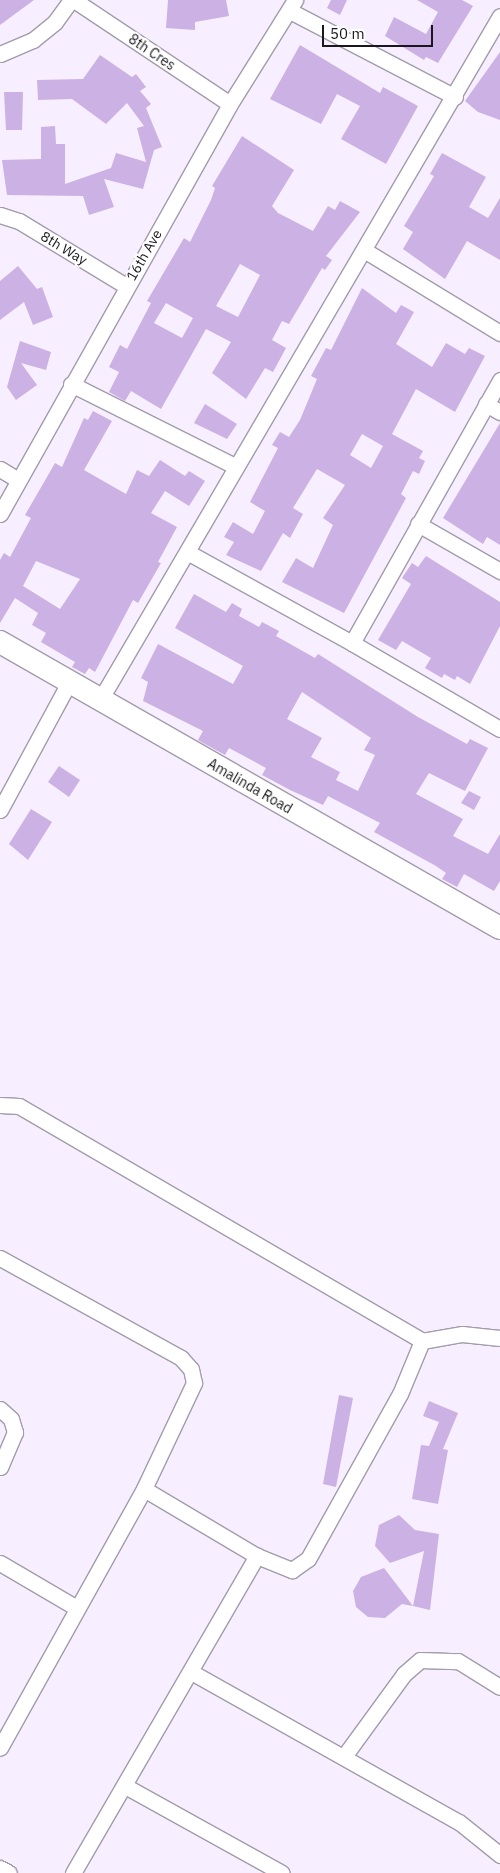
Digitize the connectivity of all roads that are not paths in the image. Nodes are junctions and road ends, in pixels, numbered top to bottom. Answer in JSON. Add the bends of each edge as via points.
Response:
{"nodes":[{"id":1,"x":73,"y":0,"type":"edge"},
{"id":2,"x":292,"y":5,"type":"edge"},
{"id":3,"x":500,"y":16,"type":"edge"},
{"id":4,"x":0,"y":54,"type":"edge"},
{"id":5,"x":455,"y":97,"type":"junction"},
{"id":6,"x":230,"y":104,"type":"junction"},
{"id":7,"x":0,"y":215,"type":"edge"},
{"id":8,"x":364,"y":250,"type":"junction"},
{"id":9,"x":126,"y":286,"type":"junction"},
{"id":10,"x":500,"y":333,"type":"edge"},
{"id":11,"x":500,"y":380,"type":"edge"},
{"id":12,"x":71,"y":384,"type":"junction"},
{"id":13,"x":486,"y":404,"type":"junction"},
{"id":14,"x":500,"y":412,"type":"edge"},
{"id":15,"x":234,"y":466,"type":"junction"},
{"id":16,"x":0,"y":469,"type":"edge"},
{"id":17,"x":18,"y":480,"type":"junction"},
{"id":18,"x":0,"y":514,"type":"edge"},
{"id":19,"x":418,"y":524,"type":"junction"},
{"id":20,"x":189,"y":553,"type":"junction"},
{"id":21,"x":500,"y":571,"type":"edge"},
{"id":22,"x":0,"y":642,"type":"edge"},
{"id":23,"x":352,"y":643,"type":"junction"},
{"id":24,"x":68,"y":684,"type":"junction"},
{"id":25,"x":100,"y":700,"type":"junction"},
{"id":26,"x":500,"y":729,"type":"edge"},
{"id":27,"x":0,"y":810,"type":"edge"},
{"id":28,"x":500,"y":928,"type":"edge"},
{"id":29,"x":0,"y":1105,"type":"edge"},
{"id":30,"x":0,"y":1258,"type":"edge"},
{"id":31,"x":500,"y":1338,"type":"edge"},
{"id":32,"x":422,"y":1342,"type":"junction"},
{"id":33,"x":0,"y":1409,"type":"edge"},
{"id":34,"x":0,"y":1468,"type":"edge"},
{"id":35,"x":144,"y":1489,"type":"junction"},
{"id":36,"x":257,"y":1556,"type":"junction"},
{"id":37,"x":0,"y":1563,"type":"edge"},
{"id":38,"x":75,"y":1607,"type":"junction"},
{"id":39,"x":192,"y":1673,"type":"junction"},
{"id":40,"x":500,"y":1686,"type":"edge"},
{"id":41,"x":0,"y":1748,"type":"edge"},
{"id":42,"x":345,"y":1756,"type":"junction"},
{"id":43,"x":125,"y":1786,"type":"junction"},
{"id":44,"x":500,"y":1855,"type":"edge"},
{"id":45,"x":0,"y":1868,"type":"edge"},
{"id":46,"x":9,"y":1873,"type":"edge"},
{"id":47,"x":73,"y":1873,"type":"edge"},
{"id":48,"x":282,"y":1873,"type":"edge"}],
"edges":[{"from":1,"to":4,"type":"street","name":"8th Cres","via":[[55,22],[33,40]]},
{"from":1,"to":6,"type":"street","name":"8th Cres"},
{"from":2,"to":5,"type":"street"},
{"from":2,"to":6,"type":"street","name":"16th Ave"},
{"from":3,"to":5,"type":"street"},
{"from":5,"to":8,"type":"street"},
{"from":6,"to":9,"type":"street","name":"16th Ave"},
{"from":7,"to":9,"type":"street","name":"8th Way","via":[[19,221]]},
{"from":8,"to":10,"type":"street"},
{"from":8,"to":15,"type":"street"},
{"from":9,"to":12,"type":"street","name":"16th Ave"},
{"from":11,"to":13,"type":"street"},
{"from":12,"to":15,"type":"street"},
{"from":12,"to":17,"type":"street","name":"16th Ave"},
{"from":13,"to":14,"type":"street"},
{"from":13,"to":19,"type":"street"},
{"from":15,"to":20,"type":"street"},
{"from":16,"to":17,"type":"street"},
{"from":17,"to":18,"type":"street","name":"16th Ave"},
{"from":19,"to":21,"type":"street"},
{"from":19,"to":23,"type":"street"},
{"from":20,"to":23,"type":"street"},
{"from":20,"to":25,"type":"street"},
{"from":22,"to":24,"type":"street","name":"Amalinda Road"},
{"from":23,"to":26,"type":"street"},
{"from":24,"to":25,"type":"street","name":"Amalinda Road"},
{"from":24,"to":27,"type":"street"},
{"from":25,"to":28,"type":"street","name":"Amalinda Road"},
{"from":29,"to":32,"type":"street","via":[[19,1106]]},
{"from":30,"to":35,"type":"street","via":[[181,1358],[191,1369],[194,1383],[188,1403]]},
{"from":31,"to":32,"type":"street","via":[[462,1334]]},
{"from":32,"to":36,"type":"street","via":[[400,1394],[308,1559],[292,1570]]},
{"from":33,"to":34,"type":"street","via":[[11,1419],[15,1432]]},
{"from":35,"to":36,"type":"street"},
{"from":35,"to":38,"type":"street"},
{"from":36,"to":39,"type":"street"},
{"from":37,"to":38,"type":"street"},
{"from":38,"to":41,"type":"street"},
{"from":39,"to":42,"type":"street"},
{"from":39,"to":43,"type":"street"},
{"from":40,"to":42,"type":"street","via":[[458,1661],[420,1660],[404,1674]]},
{"from":42,"to":44,"type":"street","via":[[459,1822]]},
{"from":43,"to":47,"type":"street"},
{"from":43,"to":48,"type":"street"},
{"from":45,"to":46,"type":"street"}]}
